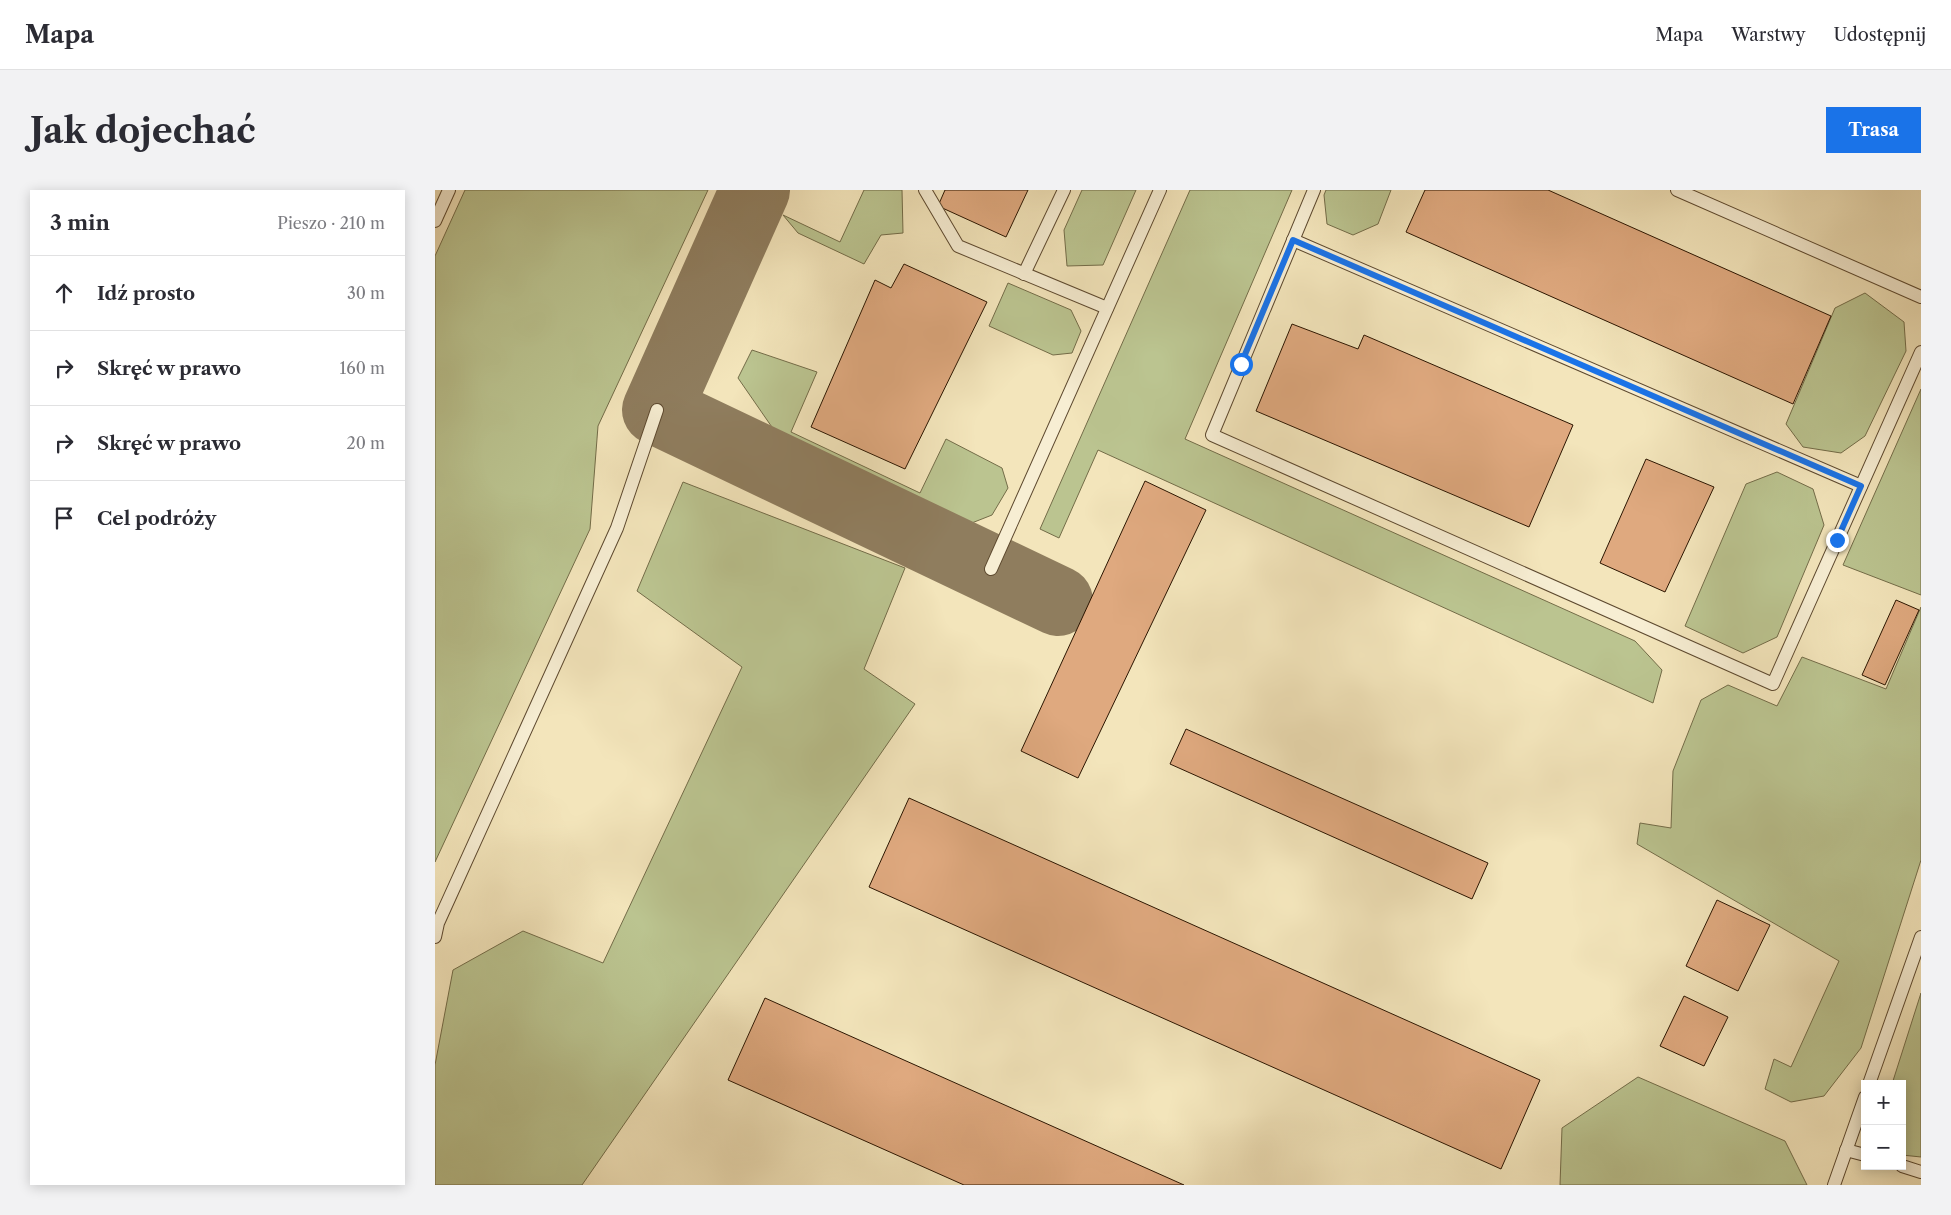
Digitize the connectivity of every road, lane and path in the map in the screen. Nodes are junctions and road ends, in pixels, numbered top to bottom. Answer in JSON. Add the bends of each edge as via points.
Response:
{"nodes":[{"id":1,"x":449,"y":190,"type":"edge"},
{"id":2,"x":925,"y":190,"type":"edge"},
{"id":3,"x":1064,"y":190,"type":"edge"},
{"id":4,"x":1160,"y":190,"type":"edge"},
{"id":5,"x":1314,"y":190,"type":"edge"},
{"id":6,"x":1677,"y":190,"type":"edge"},
{"id":7,"x":435,"y":220,"type":"edge"},
{"id":8,"x":1293,"y":240,"type":"junction"},
{"id":9,"x":1024,"y":274,"type":"junction"},
{"id":10,"x":1921,"y":297,"type":"edge"},
{"id":11,"x":1107,"y":308,"type":"junction"},
{"id":12,"x":1921,"y":352,"type":"edge"},
{"id":13,"x":657,"y":410,"type":"dead end"},
{"id":14,"x":1861,"y":486,"type":"junction"},
{"id":15,"x":991,"y":568,"type":"dead end"},
{"id":16,"x":435,"y":937,"type":"edge"},
{"id":17,"x":1921,"y":937,"type":"edge"},
{"id":18,"x":1870,"y":1080,"type":"edge"},
{"id":19,"x":1861,"y":1108,"type":"edge"},
{"id":20,"x":1846,"y":1150,"type":"junction"},
{"id":21,"x":1861,"y":1154,"type":"edge"},
{"id":22,"x":1906,"y":1167,"type":"edge"},
{"id":23,"x":1921,"y":1172,"type":"edge"},
{"id":24,"x":1834,"y":1185,"type":"edge"}],
"edges":[{"from":1,"to":7,"type":"lane"},
{"from":2,"to":9,"type":"lane","via":[[958,246]]},
{"from":3,"to":9,"type":"lane"},
{"from":4,"to":11,"type":"lane"},
{"from":5,"to":8,"type":"lane"},
{"from":6,"to":10,"type":"lane"},
{"from":8,"to":14,"type":"lane"},
{"from":8,"to":14,"type":"lane","via":[[1212,435],[1773,684]]},
{"from":9,"to":11,"type":"lane"},
{"from":11,"to":15,"type":"lane"},
{"from":12,"to":14,"type":"lane"},
{"from":13,"to":16,"type":"lane","via":[[617,528],[442,914]]},
{"from":17,"to":18,"type":"lane"},
{"from":19,"to":20,"type":"lane"},
{"from":20,"to":21,"type":"lane"},
{"from":20,"to":24,"type":"lane"},
{"from":22,"to":23,"type":"lane"}]}
